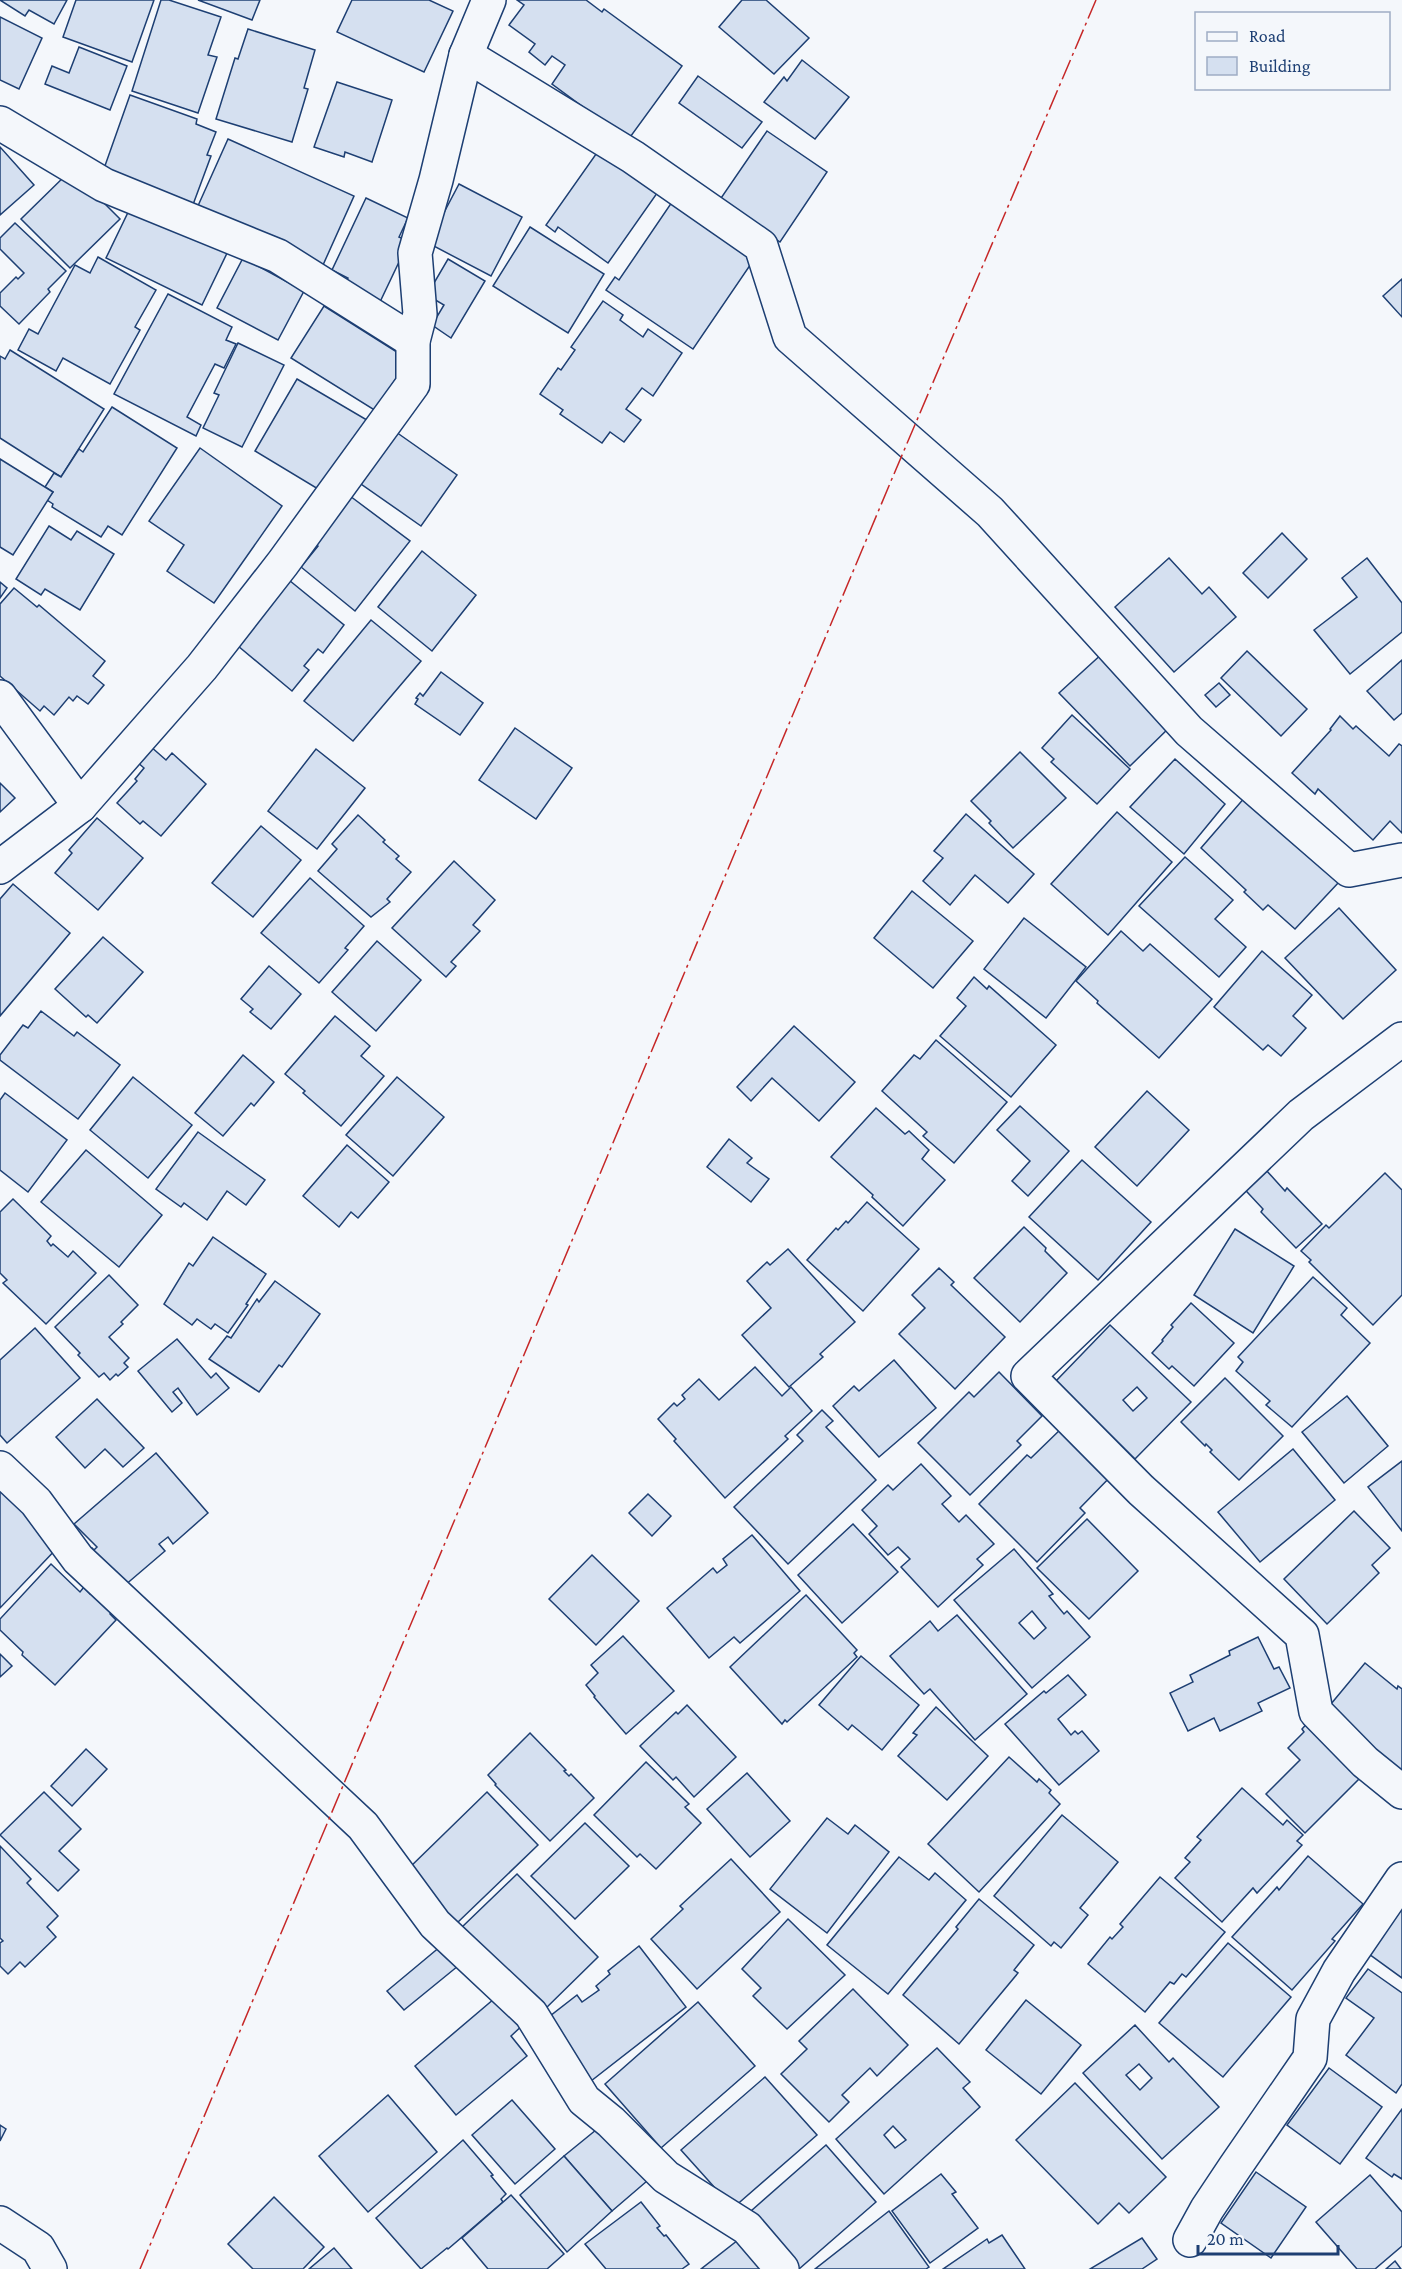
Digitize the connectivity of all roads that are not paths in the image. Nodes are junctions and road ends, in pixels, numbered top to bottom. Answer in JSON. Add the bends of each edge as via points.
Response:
{"nodes":[{"id":1,"x":489,"y":0,"type":"edge"},
{"id":2,"x":466,"y":55,"type":"junction"},
{"id":3,"x":0,"y":123,"type":"edge"},
{"id":4,"x":413,"y":341,"type":"junction"},
{"id":5,"x":0,"y":697,"type":"edge"},
{"id":6,"x":80,"y":806,"type":"junction"},
{"id":7,"x":1402,"y":860,"type":"edge"},
{"id":8,"x":0,"y":867,"type":"edge"},
{"id":9,"x":1402,"y":1039,"type":"edge"},
{"id":10,"x":0,"y":1468,"type":"edge"},
{"id":11,"x":1402,"y":1792,"type":"edge"},
{"id":12,"x":1402,"y":1879,"type":"edge"},
{"id":13,"x":0,"y":2223,"type":"edge"},
{"id":14,"x":1190,"y":2240,"type":"dead end"},
{"id":15,"x":50,"y":2269,"type":"edge"},
{"id":16,"x":782,"y":2269,"type":"edge"}],
"edges":[{"from":1,"to":2,"type":"street"},
{"from":2,"to":4,"type":"street","via":[[415,253],[420,314]]},
{"from":2,"to":7,"type":"street","via":[[633,157],[761,246],[790,337],[990,512],[1189,731],[1349,870]]},
{"from":3,"to":4,"type":"street","via":[[104,185],[278,256]]},
{"from":4,"to":6,"type":"street","via":[[413,384],[209,658]]},
{"from":5,"to":6,"type":"street"},
{"from":6,"to":8,"type":"street"},
{"from":9,"to":11,"type":"street","via":[[1301,1115],[1028,1376],[1141,1490],[1302,1635],[1316,1712],[1365,1762]]},
{"from":10,"to":16,"type":"street","via":[[36,1502],[78,1559],[363,1826],[435,1924],[531,2014],[584,2100],[666,2177],[747,2228]]},
{"from":12,"to":14,"type":"street","via":[[1339,1971],[1313,2019],[1310,2058],[1234,2167]]},
{"from":13,"to":15,"type":"street","via":[[38,2247]]}]}
